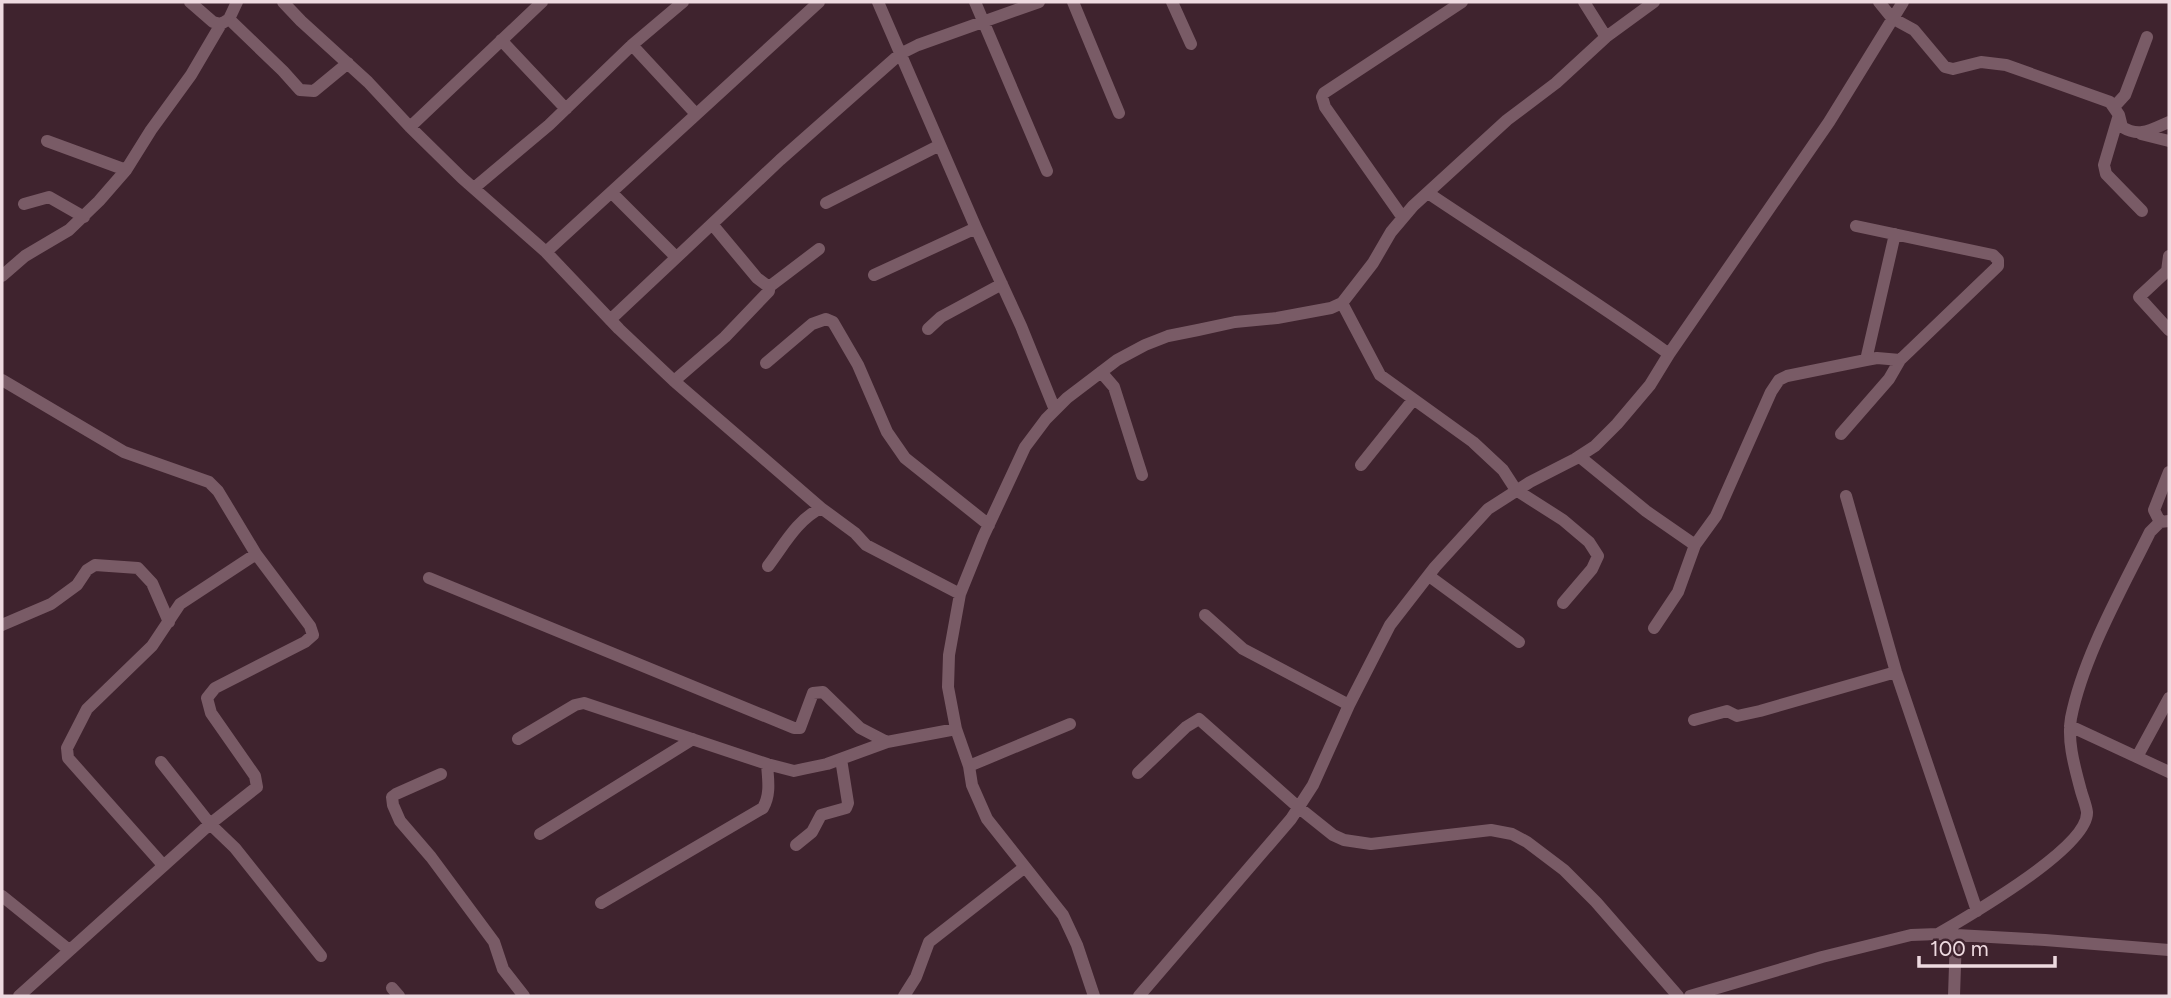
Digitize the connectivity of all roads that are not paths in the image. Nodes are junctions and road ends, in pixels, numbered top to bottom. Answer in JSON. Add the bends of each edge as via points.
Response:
{"nodes":[{"id":1,"x":190,"y":2,"type":"edge"},
{"id":2,"x":237,"y":2,"type":"edge"},
{"id":3,"x":283,"y":2,"type":"edge"},
{"id":4,"x":542,"y":2,"type":"edge"},
{"id":5,"x":683,"y":2,"type":"edge"},
{"id":6,"x":818,"y":2,"type":"edge"},
{"id":7,"x":878,"y":2,"type":"edge"},
{"id":8,"x":975,"y":2,"type":"edge"},
{"id":9,"x":1039,"y":2,"type":"edge"},
{"id":10,"x":1073,"y":2,"type":"edge"},
{"id":11,"x":1172,"y":2,"type":"edge"},
{"id":12,"x":1462,"y":2,"type":"edge"},
{"id":13,"x":1584,"y":2,"type":"edge"},
{"id":14,"x":1654,"y":2,"type":"edge"},
{"id":15,"x":1879,"y":2,"type":"edge"},
{"id":16,"x":1903,"y":2,"type":"edge"},
{"id":17,"x":1892,"y":18,"type":"junction"},
{"id":18,"x":983,"y":21,"type":"junction"},
{"id":19,"x":225,"y":22,"type":"junction"},
{"id":20,"x":1606,"y":37,"type":"junction"},
{"id":21,"x":2147,"y":37,"type":"dead end"},
{"id":22,"x":501,"y":40,"type":"junction"},
{"id":23,"x":1191,"y":44,"type":"dead end"},
{"id":24,"x":632,"y":45,"type":"junction"},
{"id":25,"x":900,"y":54,"type":"junction"},
{"id":26,"x":348,"y":63,"type":"junction"},
{"id":27,"x":566,"y":109,"type":"junction"},
{"id":28,"x":2117,"y":111,"type":"junction"},
{"id":29,"x":1119,"y":113,"type":"dead end"},
{"id":30,"x":695,"y":114,"type":"junction"},
{"id":31,"x":2169,"y":122,"type":"edge"},
{"id":32,"x":410,"y":127,"type":"junction"},
{"id":33,"x":2141,"y":134,"type":"junction"},
{"id":34,"x":47,"y":141,"type":"dead end"},
{"id":35,"x":2169,"y":141,"type":"edge"},
{"id":36,"x":940,"y":145,"type":"junction"},
{"id":37,"x":126,"y":170,"type":"junction"},
{"id":38,"x":1047,"y":171,"type":"dead end"},
{"id":39,"x":474,"y":188,"type":"junction"},
{"id":40,"x":1428,"y":192,"type":"junction"},
{"id":41,"x":612,"y":193,"type":"junction"},
{"id":42,"x":826,"y":203,"type":"dead end"},
{"id":43,"x":24,"y":204,"type":"dead end"},
{"id":44,"x":2142,"y":211,"type":"dead end"},
{"id":45,"x":84,"y":217,"type":"junction"},
{"id":46,"x":1403,"y":218,"type":"junction"},
{"id":47,"x":712,"y":224,"type":"junction"},
{"id":48,"x":1856,"y":226,"type":"dead end"},
{"id":49,"x":975,"y":229,"type":"junction"},
{"id":50,"x":1895,"y":234,"type":"junction"},
{"id":51,"x":819,"y":249,"type":"dead end"},
{"id":52,"x":546,"y":252,"type":"junction"},
{"id":53,"x":2169,"y":256,"type":"edge"},
{"id":54,"x":676,"y":257,"type":"junction"},
{"id":55,"x":874,"y":275,"type":"dead end"},
{"id":56,"x":2,"y":276,"type":"edge"},
{"id":57,"x":1002,"y":284,"type":"junction"},
{"id":58,"x":769,"y":287,"type":"junction"},
{"id":59,"x":1342,"y":303,"type":"junction"},
{"id":60,"x":610,"y":320,"type":"junction"},
{"id":61,"x":928,"y":330,"type":"dead end"},
{"id":62,"x":2169,"y":330,"type":"edge"},
{"id":63,"x":1669,"y":354,"type":"junction"},
{"id":64,"x":1866,"y":360,"type":"junction"},
{"id":65,"x":1900,"y":360,"type":"junction"},
{"id":66,"x":766,"y":363,"type":"dead end"},
{"id":67,"x":1101,"y":372,"type":"junction"},
{"id":68,"x":2,"y":380,"type":"edge"},
{"id":69,"x":674,"y":381,"type":"junction"},
{"id":70,"x":1413,"y":400,"type":"junction"},
{"id":71,"x":1055,"y":410,"type":"junction"},
{"id":72,"x":1841,"y":434,"type":"dead end"},
{"id":73,"x":1580,"y":457,"type":"junction"},
{"id":74,"x":1361,"y":465,"type":"dead end"},
{"id":75,"x":2169,"y":472,"type":"edge"},
{"id":76,"x":1142,"y":475,"type":"dead end"},
{"id":77,"x":1516,"y":490,"type":"junction"},
{"id":78,"x":1846,"y":496,"type":"dead end"},
{"id":79,"x":821,"y":508,"type":"junction"},
{"id":80,"x":2165,"y":522,"type":"edge"},
{"id":81,"x":989,"y":525,"type":"junction"},
{"id":82,"x":1695,"y":545,"type":"junction"},
{"id":83,"x":256,"y":554,"type":"junction"},
{"id":84,"x":768,"y":566,"type":"dead end"},
{"id":85,"x":1429,"y":576,"type":"junction"},
{"id":86,"x":429,"y":578,"type":"dead end"},
{"id":87,"x":960,"y":594,"type":"junction"},
{"id":88,"x":1563,"y":603,"type":"dead end"},
{"id":89,"x":1205,"y":615,"type":"dead end"},
{"id":90,"x":169,"y":622,"type":"junction"},
{"id":91,"x":2,"y":625,"type":"edge"},
{"id":92,"x":1654,"y":628,"type":"dead end"},
{"id":93,"x":1519,"y":642,"type":"dead end"},
{"id":94,"x":1896,"y":672,"type":"junction"},
{"id":95,"x":2169,"y":698,"type":"edge"},
{"id":96,"x":1349,"y":705,"type":"junction"},
{"id":97,"x":1694,"y":720,"type":"dead end"},
{"id":98,"x":1070,"y":724,"type":"dead end"},
{"id":99,"x":2070,"y":726,"type":"junction"},
{"id":100,"x":956,"y":729,"type":"junction"},
{"id":101,"x":518,"y":739,"type":"dead end"},
{"id":102,"x":693,"y":739,"type":"junction"},
{"id":103,"x":887,"y":741,"type":"junction"},
{"id":104,"x":2137,"y":757,"type":"junction"},
{"id":105,"x":841,"y":759,"type":"junction"},
{"id":106,"x":161,"y":762,"type":"dead end"},
{"id":107,"x":767,"y":764,"type":"junction"},
{"id":108,"x":969,"y":766,"type":"junction"},
{"id":109,"x":2169,"y":772,"type":"edge"},
{"id":110,"x":1138,"y":773,"type":"dead end"},
{"id":111,"x":441,"y":774,"type":"dead end"},
{"id":112,"x":1298,"y":807,"type":"junction"},
{"id":113,"x":210,"y":824,"type":"junction"},
{"id":114,"x":540,"y":834,"type":"dead end"},
{"id":115,"x":796,"y":845,"type":"dead end"},
{"id":116,"x":163,"y":865,"type":"junction"},
{"id":117,"x":1025,"y":867,"type":"junction"},
{"id":118,"x":2,"y":896,"type":"edge"},
{"id":119,"x":601,"y":902,"type":"dead end"},
{"id":120,"x":1978,"y":911,"type":"junction"},
{"id":121,"x":1937,"y":934,"type":"junction"},
{"id":122,"x":1956,"y":935,"type":"junction"},
{"id":123,"x":69,"y":950,"type":"junction"},
{"id":124,"x":2169,"y":950,"type":"edge"},
{"id":125,"x":321,"y":956,"type":"dead end"},
{"id":126,"x":19,"y":996,"type":"edge"},
{"id":127,"x":524,"y":996,"type":"edge"},
{"id":128,"x":904,"y":996,"type":"edge"},
{"id":129,"x":1094,"y":996,"type":"edge"},
{"id":130,"x":1139,"y":996,"type":"edge"},
{"id":131,"x":1678,"y":996,"type":"edge"},
{"id":132,"x":1690,"y":996,"type":"edge"},
{"id":133,"x":1954,"y":996,"type":"edge"}],
"edges":[{"from":1,"to":19,"type":"street","via":[[213,22]]},
{"from":2,"to":19,"type":"street"},
{"from":3,"to":26,"type":"street"},
{"from":4,"to":22,"type":"street"},
{"from":5,"to":24,"type":"street"},
{"from":6,"to":30,"type":"street"},
{"from":7,"to":25,"type":"street"},
{"from":8,"to":18,"type":"street"},
{"from":9,"to":18,"type":"street"},
{"from":10,"to":29,"type":"street"},
{"from":11,"to":23,"type":"street"},
{"from":12,"to":46,"type":"street","via":[[1322,97]]},
{"from":13,"to":20,"type":"street"},
{"from":14,"to":20,"type":"street"},
{"from":15,"to":17,"type":"street"},
{"from":16,"to":17,"type":"street"},
{"from":17,"to":28,"type":"street","via":[[1914,30],[1945,67],[1981,62],[2006,65],[2110,103]]},
{"from":17,"to":63,"type":"street","via":[[1829,122]]},
{"from":18,"to":25,"type":"street"},
{"from":18,"to":38,"type":"street"},
{"from":19,"to":26,"type":"street","via":[[300,90],[314,92]]},
{"from":19,"to":37,"type":"street"},
{"from":20,"to":40,"type":"street"},
{"from":21,"to":28,"type":"street"},
{"from":22,"to":27,"type":"street"},
{"from":22,"to":32,"type":"street"},
{"from":24,"to":27,"type":"street"},
{"from":24,"to":30,"type":"street"},
{"from":25,"to":36,"type":"street"},
{"from":25,"to":47,"type":"street"},
{"from":26,"to":32,"type":"street"},
{"from":27,"to":39,"type":"street"},
{"from":28,"to":33,"type":"street","via":[[2122,127]]},
{"from":28,"to":44,"type":"street","via":[[2104,165],[2106,174]]},
{"from":30,"to":41,"type":"street"},
{"from":31,"to":33,"type":"street"},
{"from":32,"to":39,"type":"street"},
{"from":33,"to":35,"type":"street"},
{"from":34,"to":37,"type":"street"},
{"from":36,"to":42,"type":"street"},
{"from":36,"to":49,"type":"street"},
{"from":37,"to":45,"type":"street"},
{"from":39,"to":52,"type":"street"},
{"from":40,"to":46,"type":"street"},
{"from":40,"to":63,"type":"street"},
{"from":41,"to":52,"type":"street"},
{"from":41,"to":54,"type":"street"},
{"from":43,"to":45,"type":"street","via":[[49,197]]},
{"from":45,"to":56,"type":"street"},
{"from":46,"to":59,"type":"street"},
{"from":47,"to":54,"type":"street"},
{"from":47,"to":58,"type":"street"},
{"from":48,"to":50,"type":"street"},
{"from":49,"to":55,"type":"street"},
{"from":49,"to":57,"type":"street"},
{"from":50,"to":64,"type":"street"},
{"from":50,"to":65,"type":"street","via":[[1993,255],[1998,260],[1998,266]]},
{"from":51,"to":58,"type":"street"},
{"from":52,"to":60,"type":"street"},
{"from":53,"to":62,"type":"street","via":[[2167,271],[2139,297]]},
{"from":54,"to":60,"type":"street"},
{"from":57,"to":61,"type":"street","via":[[941,317]]},
{"from":57,"to":71,"type":"street"},
{"from":58,"to":69,"type":"street","via":[[725,337]]},
{"from":59,"to":67,"type":"street","via":[[1168,336]]},
{"from":59,"to":70,"type":"street","via":[[1380,375]]},
{"from":60,"to":69,"type":"street"},
{"from":63,"to":73,"type":"street","via":[[1617,424]]},
{"from":64,"to":65,"type":"street"},
{"from":64,"to":82,"type":"street","via":[[1779,380],[1716,516]]},
{"from":65,"to":72,"type":"street"},
{"from":66,"to":81,"type":"street","via":[[812,324],[826,319],[833,322],[887,432],[905,458]]},
{"from":67,"to":71,"type":"street"},
{"from":67,"to":76,"type":"street","via":[[1114,387]]},
{"from":68,"to":83,"type":"street","via":[[124,452],[209,482]]},
{"from":69,"to":79,"type":"street"},
{"from":70,"to":74,"type":"street"},
{"from":70,"to":77,"type":"street","via":[[1473,442],[1503,470]]},
{"from":71,"to":81,"type":"street","via":[[1025,447]]},
{"from":73,"to":77,"type":"street"},
{"from":73,"to":82,"type":"street"},
{"from":75,"to":80,"type":"street","via":[[2154,510]]},
{"from":77,"to":85,"type":"street","via":[[1488,509]]},
{"from":77,"to":88,"type":"street","via":[[1563,520],[1598,556]]},
{"from":78,"to":94,"type":"street"},
{"from":79,"to":84,"type":"street","via":[[807,515]]},
{"from":79,"to":87,"type":"street","via":[[866,545]]},
{"from":80,"to":99,"type":"street","via":[[2150,532],[2083,674]]},
{"from":81,"to":87,"type":"street"},
{"from":82,"to":92,"type":"street","via":[[1678,592]]},
{"from":83,"to":90,"type":"street","via":[[187,597]]},
{"from":83,"to":113,"type":"street","via":[[313,635],[210,692],[211,713],[258,784]]},
{"from":85,"to":93,"type":"street"},
{"from":85,"to":96,"type":"street","via":[[1390,625]]},
{"from":86,"to":103,"type":"street","via":[[794,728],[803,723],[813,692],[822,692],[860,728]]},
{"from":87,"to":100,"type":"street","via":[[948,687]]},
{"from":89,"to":96,"type":"street","via":[[1243,649]]},
{"from":90,"to":91,"type":"street","via":[[152,583],[138,568],[95,565],[51,604]]},
{"from":90,"to":116,"type":"street","via":[[152,646],[87,709],[66,752]]},
{"from":94,"to":97,"type":"street","via":[[1760,711],[1737,716],[1727,711]]},
{"from":94,"to":120,"type":"street"},
{"from":95,"to":104,"type":"street"},
{"from":96,"to":112,"type":"street","via":[[1313,785]]},
{"from":98,"to":108,"type":"street"},
{"from":99,"to":104,"type":"street"},
{"from":99,"to":120,"type":"street","via":[[2087,813],[2084,821],[2065,847]]},
{"from":100,"to":103,"type":"street"},
{"from":100,"to":108,"type":"street"},
{"from":101,"to":102,"type":"street","via":[[584,703]]},
{"from":102,"to":107,"type":"street"},
{"from":102,"to":114,"type":"street"},
{"from":103,"to":105,"type":"street"},
{"from":104,"to":109,"type":"street"},
{"from":105,"to":107,"type":"street","via":[[794,771]]},
{"from":105,"to":115,"type":"street","via":[[846,808],[821,815],[812,832]]},
{"from":106,"to":113,"type":"street"},
{"from":107,"to":119,"type":"street","via":[[769,788],[763,808]]},
{"from":108,"to":117,"type":"street","via":[[987,819]]},
{"from":110,"to":112,"type":"street","via":[[1199,719]]},
{"from":111,"to":127,"type":"street","via":[[396,794],[393,805],[400,821],[494,942],[503,969]]},
{"from":112,"to":130,"type":"street","via":[[1281,833]]},
{"from":112,"to":131,"type":"street","via":[[1333,835],[1357,844],[1486,830],[1512,834],[1564,870]]},
{"from":113,"to":116,"type":"street"},
{"from":113,"to":125,"type":"street","via":[[235,848]]},
{"from":116,"to":123,"type":"street"},
{"from":117,"to":128,"type":"street","via":[[929,943]]},
{"from":117,"to":129,"type":"street","via":[[1063,915]]},
{"from":118,"to":123,"type":"street"},
{"from":120,"to":121,"type":"street"},
{"from":121,"to":122,"type":"street"},
{"from":121,"to":132,"type":"street","via":[[1898,937]]},
{"from":122,"to":124,"type":"street"},
{"from":122,"to":133,"type":"street"},
{"from":123,"to":126,"type":"street"}]}
